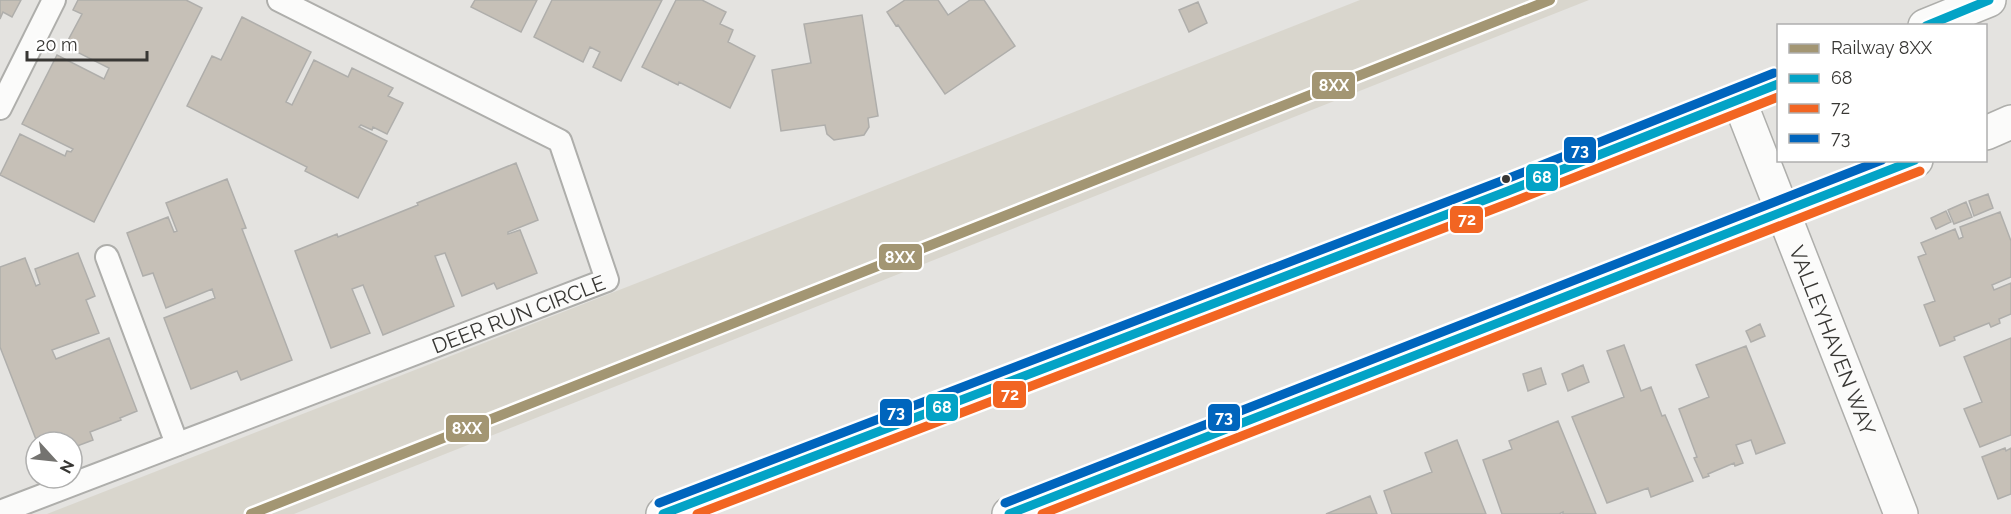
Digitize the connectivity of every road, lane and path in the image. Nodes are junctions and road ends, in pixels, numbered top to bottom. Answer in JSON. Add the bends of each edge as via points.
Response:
{"nodes":[{"id":1,"x":54,"y":0,"type":"edge"},
{"id":2,"x":279,"y":0,"type":"edge"},
{"id":3,"x":1989,"y":0,"type":"edge"},
{"id":4,"x":1930,"y":24,"type":"edge"},
{"id":5,"x":1777,"y":85,"type":"edge"},
{"id":6,"x":1739,"y":100,"type":"junction"},
{"id":7,"x":0,"y":108,"type":"edge"},
{"id":8,"x":2011,"y":122,"type":"edge"},
{"id":9,"x":1987,"y":133,"type":"edge"},
{"id":10,"x":1911,"y":162,"type":"edge"},
{"id":11,"x":1783,"y":214,"type":"junction"},
{"id":12,"x":107,"y":257,"type":"dead end"},
{"id":13,"x":177,"y":444,"type":"junction"},
{"id":14,"x":1892,"y":511,"type":"edge"},
{"id":15,"x":0,"y":512,"type":"edge"},
{"id":16,"x":663,"y":514,"type":"edge"},
{"id":17,"x":1009,"y":514,"type":"edge"}],
"edges":[{"from":1,"to":7,"type":"lane"},
{"from":2,"to":13,"type":"lane","name":"DEER RUN CIRCLE","via":[[560,141],[607,280]]},
{"from":3,"to":4,"type":"main road"},
{"from":5,"to":6,"type":"main road"},
{"from":6,"to":11,"type":"main road","name":"VALLEYHAVEN WAY"},
{"from":6,"to":16,"type":"main road"},
{"from":8,"to":9,"type":"main road"},
{"from":10,"to":11,"type":"main road"},
{"from":11,"to":14,"type":"main road","name":"VALLEYHAVEN WAY"},
{"from":11,"to":17,"type":"main road"},
{"from":12,"to":13,"type":"lane"},
{"from":13,"to":15,"type":"lane","name":"DEER RUN CIRCLE"}]}
